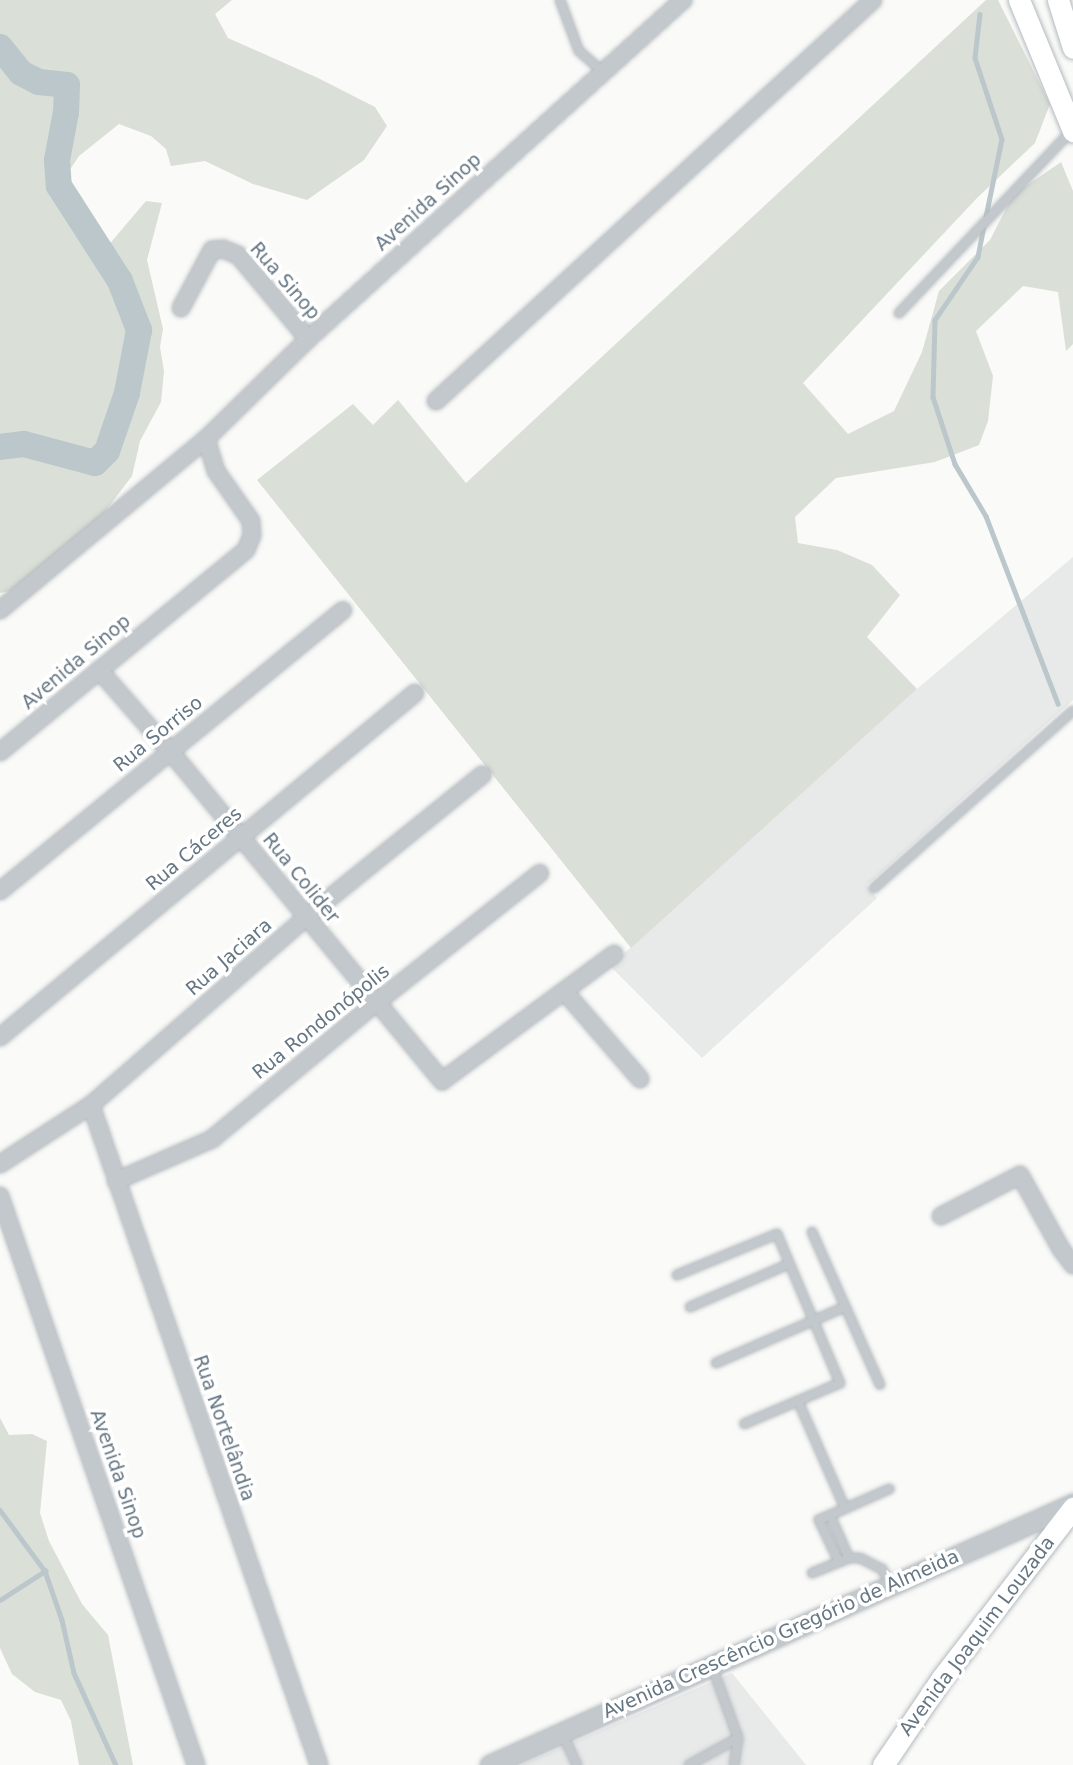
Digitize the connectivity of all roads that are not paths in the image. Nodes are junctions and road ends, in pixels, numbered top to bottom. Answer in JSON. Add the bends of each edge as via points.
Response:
{"nodes":[{"id":1,"x":560,"y":0,"type":"edge"},
{"id":2,"x":683,"y":0,"type":"edge"},
{"id":3,"x":873,"y":0,"type":"edge"},
{"id":4,"x":1019,"y":0,"type":"edge"},
{"id":5,"x":1058,"y":0,"type":"edge"},
{"id":6,"x":1073,"y":47,"type":"edge"},
{"id":7,"x":603,"y":72,"type":"junction"},
{"id":8,"x":1073,"y":130,"type":"edge"},
{"id":9,"x":181,"y":308,"type":"dead end"},
{"id":10,"x":899,"y":313,"type":"dead end"},
{"id":11,"x":308,"y":339,"type":"junction"},
{"id":12,"x":436,"y":401,"type":"dead end"},
{"id":13,"x":206,"y":439,"type":"junction"},
{"id":14,"x":0,"y":610,"type":"edge"},
{"id":15,"x":343,"y":610,"type":"dead end"},
{"id":16,"x":99,"y":670,"type":"junction"},
{"id":17,"x":415,"y":693,"type":"dead end"},
{"id":18,"x":1073,"y":711,"type":"edge"},
{"id":19,"x":170,"y":751,"type":"junction"},
{"id":20,"x":0,"y":752,"type":"edge"},
{"id":21,"x":482,"y":775,"type":"dead end"},
{"id":22,"x":241,"y":837,"type":"junction"},
{"id":23,"x":540,"y":873,"type":"dead end"},
{"id":24,"x":874,"y":888,"type":"dead end"},
{"id":25,"x":0,"y":891,"type":"edge"},
{"id":26,"x":305,"y":918,"type":"junction"},
{"id":27,"x":614,"y":954,"type":"dead end"},
{"id":28,"x":565,"y":992,"type":"junction"},
{"id":29,"x":376,"y":1003,"type":"junction"},
{"id":30,"x":0,"y":1037,"type":"edge"},
{"id":31,"x":640,"y":1079,"type":"dead end"},
{"id":32,"x":91,"y":1105,"type":"junction"},
{"id":33,"x":0,"y":1164,"type":"edge"},
{"id":34,"x":116,"y":1181,"type":"junction"},
{"id":35,"x":0,"y":1196,"type":"edge"},
{"id":36,"x":941,"y":1216,"type":"dead end"},
{"id":37,"x":812,"y":1232,"type":"dead end"},
{"id":38,"x":789,"y":1264,"type":"junction"},
{"id":39,"x":1073,"y":1265,"type":"edge"},
{"id":40,"x":677,"y":1275,"type":"dead end"},
{"id":41,"x":690,"y":1307,"type":"dead end"},
{"id":42,"x":845,"y":1307,"type":"junction"},
{"id":43,"x":813,"y":1321,"type":"junction"},
{"id":44,"x":716,"y":1363,"type":"dead end"},
{"id":45,"x":880,"y":1385,"type":"dead end"},
{"id":46,"x":798,"y":1401,"type":"junction"},
{"id":47,"x":744,"y":1423,"type":"dead end"},
{"id":48,"x":889,"y":1489,"type":"dead end"},
{"id":49,"x":1073,"y":1506,"type":"edge"},
{"id":50,"x":845,"y":1508,"type":"junction"},
{"id":51,"x":830,"y":1515,"type":"junction"},
{"id":52,"x":849,"y":1558,"type":"junction"},
{"id":53,"x":839,"y":1562,"type":"junction"},
{"id":54,"x":812,"y":1573,"type":"dead end"},
{"id":55,"x":891,"y":1585,"type":"junction"},
{"id":56,"x":712,"y":1665,"type":"junction"},
{"id":57,"x":562,"y":1733,"type":"junction"},
{"id":58,"x":738,"y":1738,"type":"junction"},
{"id":59,"x":196,"y":1765,"type":"edge"},
{"id":60,"x":319,"y":1765,"type":"edge"},
{"id":61,"x":490,"y":1765,"type":"edge"},
{"id":62,"x":577,"y":1765,"type":"edge"},
{"id":63,"x":689,"y":1765,"type":"edge"},
{"id":64,"x":734,"y":1765,"type":"edge"},
{"id":65,"x":883,"y":1765,"type":"edge"}],
"edges":[{"from":1,"to":7,"type":"lane","via":[[579,51]]},
{"from":2,"to":7,"type":"street","name":"Avenida Sinop"},
{"from":3,"to":12,"type":"street"},
{"from":4,"to":8,"type":"main road"},
{"from":5,"to":6,"type":"main road"},
{"from":7,"to":11,"type":"street","name":"Avenida Sinop"},
{"from":8,"to":10,"type":"lane"},
{"from":9,"to":11,"type":"street","name":"Rua Sinop","via":[[212,250],[223,249],[238,254]]},
{"from":11,"to":13,"type":"street","name":"Avenida Sinop"},
{"from":13,"to":14,"type":"street","name":"Avenida Sinop"},
{"from":13,"to":16,"type":"street","name":"Avenida Sinop","via":[[216,471],[251,521],[246,550]]},
{"from":15,"to":19,"type":"street","name":"Rua Sorriso"},
{"from":16,"to":19,"type":"street","name":"Rua Colider"},
{"from":16,"to":20,"type":"street","name":"Avenida Sinop"},
{"from":17,"to":22,"type":"street","name":"Rua Cáceres"},
{"from":18,"to":24,"type":"lane"},
{"from":19,"to":22,"type":"street","name":"Rua Colider"},
{"from":19,"to":25,"type":"street","name":"Rua Sorriso"},
{"from":21,"to":26,"type":"street","name":"Rua Jaciara"},
{"from":22,"to":26,"type":"street","name":"Rua Colider"},
{"from":22,"to":30,"type":"street","name":"Rua Cáceres"},
{"from":23,"to":29,"type":"street","name":"Rua Rondonópolis"},
{"from":26,"to":29,"type":"street","name":"Rua Colider"},
{"from":26,"to":32,"type":"street","name":"Rua Jaciara"},
{"from":27,"to":28,"type":"street"},
{"from":28,"to":29,"type":"street","name":"Rua Colider","via":[[442,1080]]},
{"from":28,"to":31,"type":"street"},
{"from":29,"to":34,"type":"street","name":"Rua Rondonópolis","via":[[212,1139]]},
{"from":32,"to":33,"type":"street","name":"Rua Jaciara"},
{"from":32,"to":34,"type":"street","name":"Rua Nortelândia"},
{"from":34,"to":60,"type":"street","name":"Rua Nortelândia"},
{"from":35,"to":59,"type":"street","name":"Avenida Sinop"},
{"from":36,"to":39,"type":"street","via":[[1020,1175]]},
{"from":37,"to":42,"type":"lane"},
{"from":38,"to":40,"type":"lane","via":[[776,1234]]},
{"from":38,"to":41,"type":"lane"},
{"from":38,"to":43,"type":"lane"},
{"from":42,"to":43,"type":"lane"},
{"from":42,"to":45,"type":"lane"},
{"from":43,"to":44,"type":"lane"},
{"from":43,"to":46,"type":"lane","via":[[840,1383]]},
{"from":46,"to":47,"type":"lane"},
{"from":46,"to":50,"type":"lane"},
{"from":48,"to":50,"type":"lane"},
{"from":49,"to":55,"type":"street","name":"Avenida Crescêncio Gregório de Almeida"},
{"from":49,"to":65,"type":"main road","name":"Avenida Joaquim Louzada","via":[[942,1678]]},
{"from":50,"to":51,"type":"lane"},
{"from":51,"to":52,"type":"lane"},
{"from":51,"to":53,"type":"lane","via":[[819,1520]]},
{"from":52,"to":53,"type":"lane"},
{"from":52,"to":55,"type":"lane","via":[[860,1558],[881,1569]]},
{"from":53,"to":54,"type":"lane"},
{"from":55,"to":56,"type":"street","name":"Avenida Crescêncio Gregório de Almeida"},
{"from":56,"to":57,"type":"street","name":"Avenida Crescêncio Gregório de Almeida"},
{"from":56,"to":58,"type":"lane"},
{"from":57,"to":61,"type":"street","name":"Avenida Crescêncio Gregório de Almeida"},
{"from":57,"to":62,"type":"lane"},
{"from":58,"to":63,"type":"lane"},
{"from":58,"to":64,"type":"lane"}]}
